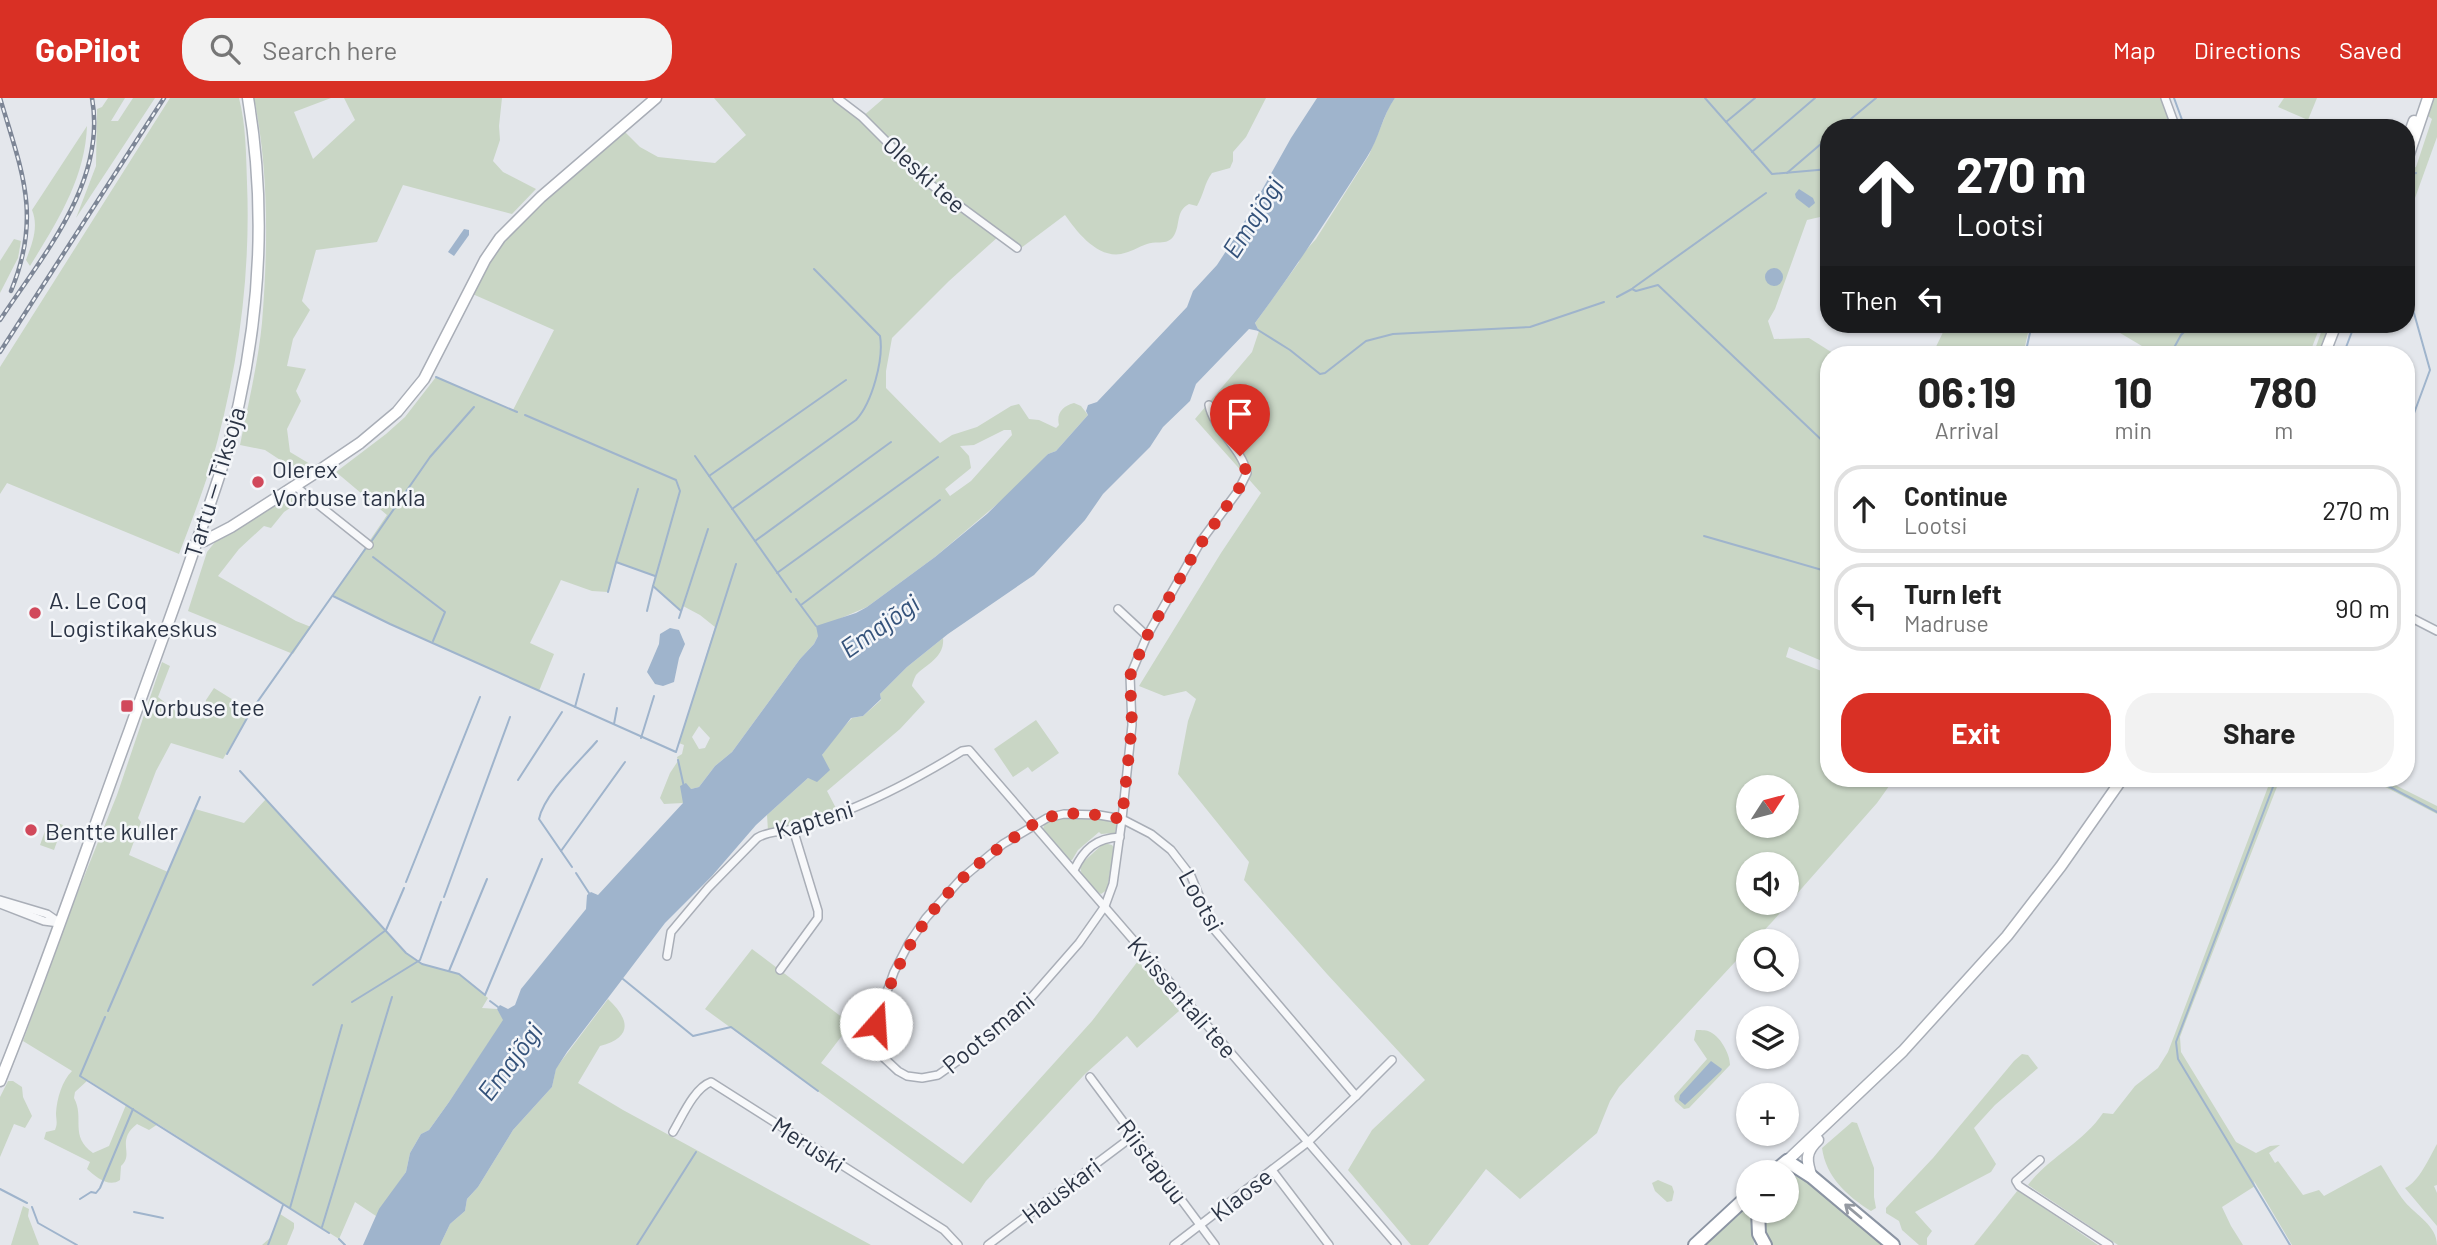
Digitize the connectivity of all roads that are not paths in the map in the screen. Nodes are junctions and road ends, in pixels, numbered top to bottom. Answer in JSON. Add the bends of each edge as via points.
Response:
{"nodes":[{"id":1,"x":248,"y":98,"type":"edge"},
{"id":2,"x":656,"y":98,"type":"edge"},
{"id":3,"x":837,"y":98,"type":"edge"},
{"id":4,"x":2165,"y":98,"type":"edge"},
{"id":5,"x":2423,"y":98,"type":"edge"},
{"id":6,"x":2428,"y":98,"type":"edge"},
{"id":7,"x":2173,"y":119,"type":"edge"},
{"id":8,"x":2415,"y":119,"type":"edge"},
{"id":9,"x":2415,"y":136,"type":"edge"},
{"id":10,"x":1017,"y":248,"type":"dead end"},
{"id":11,"x":1209,"y":405,"type":"dead end"},
{"id":12,"x":295,"y":486,"type":"junction"},
{"id":13,"x":198,"y":540,"type":"junction"},
{"id":14,"x":369,"y":545,"type":"dead end"},
{"id":15,"x":1118,"y":609,"type":"dead end"},
{"id":16,"x":2415,"y":619,"type":"edge"},
{"id":17,"x":2437,"y":631,"type":"edge"},
{"id":18,"x":1147,"y":636,"type":"junction"},
{"id":19,"x":969,"y":750,"type":"joint"},
{"id":20,"x":2116,"y":787,"type":"edge"},
{"id":21,"x":1122,"y":819,"type":"junction"},
{"id":22,"x":1034,"y":825,"type":"junction"},
{"id":23,"x":793,"y":829,"type":"junction"},
{"id":24,"x":1120,"y":837,"type":"junction"},
{"id":25,"x":1074,"y":870,"type":"junction"},
{"id":26,"x":0,"y":902,"type":"edge"},
{"id":27,"x":1105,"y":906,"type":"junction"},
{"id":28,"x":60,"y":923,"type":"junction"},
{"id":29,"x":667,"y":956,"type":"dead end"},
{"id":30,"x":780,"y":970,"type":"dead end"},
{"id":31,"x":1392,"y":1060,"type":"dead end"},
{"id":32,"x":1090,"y":1077,"type":"dead end"},
{"id":33,"x":0,"y":1081,"type":"edge"},
{"id":34,"x":1356,"y":1096,"type":"junction"},
{"id":35,"x":1854,"y":1098,"type":"junction"},
{"id":36,"x":673,"y":1132,"type":"dead end"},
{"id":37,"x":1133,"y":1136,"type":"junction"},
{"id":38,"x":1308,"y":1142,"type":"junction"},
{"id":39,"x":1787,"y":1160,"type":"edge"},
{"id":40,"x":2040,"y":1160,"type":"dead end"},
{"id":41,"x":1799,"y":1168,"type":"edge"},
{"id":42,"x":1272,"y":1170,"type":"junction"},
{"id":43,"x":1812,"y":1177,"type":"junction"},
{"id":44,"x":1736,"y":1207,"type":"edge"},
{"id":45,"x":1759,"y":1223,"type":"edge"},
{"id":46,"x":1200,"y":1225,"type":"junction"},
{"id":47,"x":958,"y":1245,"type":"edge"},
{"id":48,"x":988,"y":1245,"type":"edge"},
{"id":49,"x":1174,"y":1245,"type":"edge"},
{"id":50,"x":1215,"y":1245,"type":"edge"},
{"id":51,"x":1329,"y":1245,"type":"edge"},
{"id":52,"x":1397,"y":1245,"type":"edge"},
{"id":53,"x":1695,"y":1245,"type":"edge"},
{"id":54,"x":1765,"y":1245,"type":"edge"},
{"id":55,"x":1893,"y":1245,"type":"edge"},
{"id":56,"x":2109,"y":1245,"type":"edge"}],
"edges":[{"from":1,"to":13,"type":"main road","name":"Tartu — Tiksoja","via":[[258,171],[255,304],[239,403]]},
{"from":2,"to":12,"type":"main road","via":[[500,238],[411,397],[359,443]]},
{"from":3,"to":10,"type":"street","name":"Oleski tee","via":[[878,131],[926,181]]},
{"from":4,"to":7,"type":"street"},
{"from":5,"to":8,"type":"main road"},
{"from":6,"to":9,"type":"main road"},
{"from":11,"to":18,"type":"street","via":[[1247,473]]},
{"from":12,"to":13,"type":"main road","via":[[231,527]]},
{"from":12,"to":14,"type":"street"},
{"from":13,"to":28,"type":"main road","name":"Tartu — Tiksoja"},
{"from":15,"to":18,"type":"street"},
{"from":16,"to":17,"type":"street"},
{"from":18,"to":21,"type":"street","via":[[1130,676],[1132,725]]},
{"from":19,"to":22,"type":"street","name":"Kvissentali tee"},
{"from":19,"to":23,"type":"street","name":"Kapteni","via":[[873,800]]},
{"from":20,"to":35,"type":"main road","via":[[2007,936],[1910,1044]]},
{"from":21,"to":22,"type":"street","name":"Lootsi","via":[[1064,814]]},
{"from":21,"to":24,"type":"street"},
{"from":21,"to":34,"type":"street","name":"Lootsi","via":[[1151,834],[1182,863],[1212,927]]},
{"from":22,"to":25,"type":"street","name":"Kvissentali tee"},
{"from":22,"to":27,"type":"street","name":"Pootsmani","via":[[961,878],[909,943],[876,1024],[875,1036],[887,1062],[907,1076],[922,1077],[938,1075],[960,1061],[1052,976]]},
{"from":23,"to":29,"type":"street","name":"Kapteni","via":[[757,838],[671,932]]},
{"from":23,"to":30,"type":"street","via":[[818,918]]},
{"from":24,"to":25,"type":"street","via":[[1097,841]]},
{"from":24,"to":27,"type":"street"},
{"from":25,"to":27,"type":"street","name":"Kvissentali tee"},
{"from":26,"to":28,"type":"street"},
{"from":27,"to":38,"type":"street","name":"Kvissentali tee"},
{"from":28,"to":33,"type":"main road","name":"Tartu — Tiksoja"},
{"from":31,"to":34,"type":"street"},
{"from":32,"to":37,"type":"street","name":"Riistapuu"},
{"from":34,"to":38,"type":"street"},
{"from":35,"to":39,"type":"main road"},
{"from":35,"to":43,"type":"main road","via":[[1850,1109],[1808,1149]]},
{"from":36,"to":47,"type":"street","name":"Meruski","via":[[697,1093],[711,1082],[944,1230]]},
{"from":37,"to":46,"type":"street","name":"Riistapuu"},
{"from":37,"to":48,"type":"street","name":"Hauskari"},
{"from":38,"to":42,"type":"street","name":"Klaose"},
{"from":38,"to":52,"type":"street","name":"Kvissentali tee"},
{"from":40,"to":56,"type":"street","via":[[2015,1181],[2019,1186]]},
{"from":41,"to":43,"type":"highway"},
{"from":42,"to":46,"type":"street","name":"Klaose"},
{"from":42,"to":51,"type":"street"},
{"from":55,"to":43,"type":"highway","one_way":true},
{"from":44,"to":53,"type":"highway"},
{"from":45,"to":54,"type":"highway"},
{"from":46,"to":49,"type":"street","name":"Klaose"},
{"from":46,"to":50,"type":"street","name":"Riistapuu"}]}
